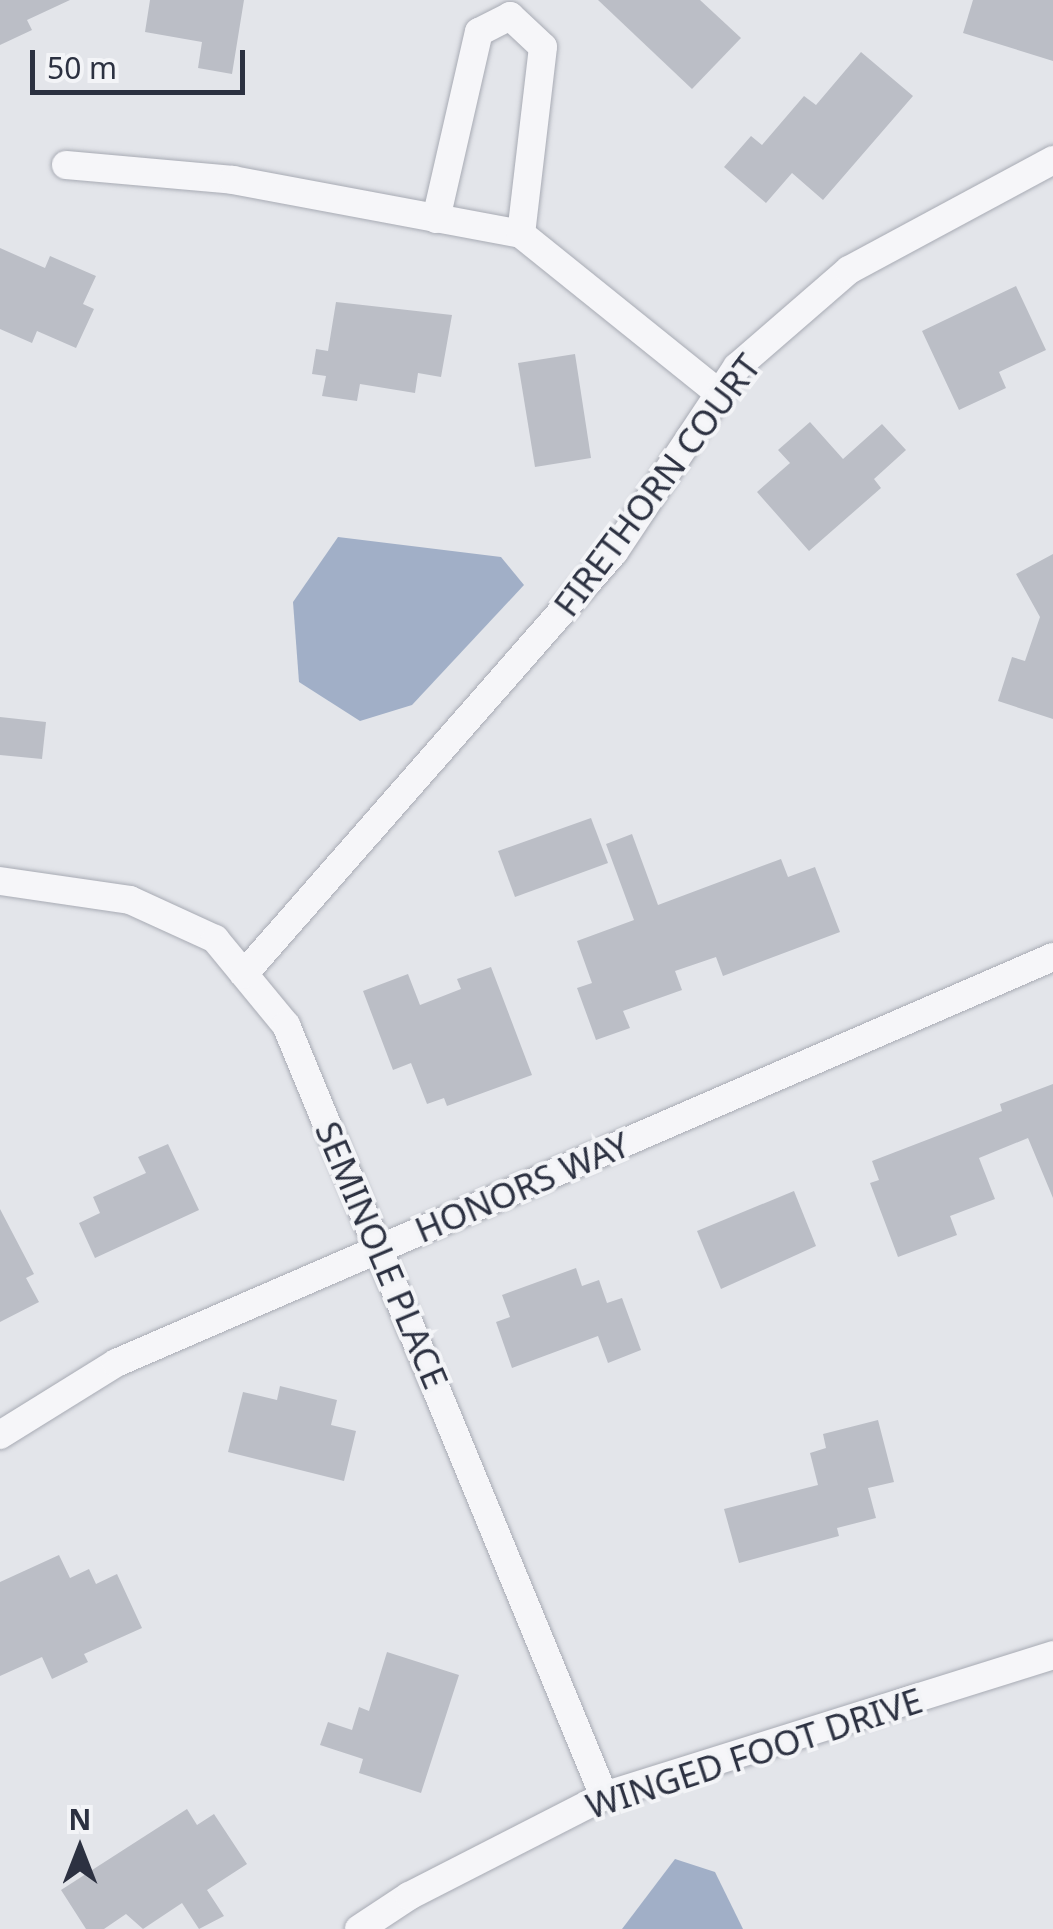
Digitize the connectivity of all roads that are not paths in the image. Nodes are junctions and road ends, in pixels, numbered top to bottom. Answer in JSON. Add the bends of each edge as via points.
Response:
{"nodes":[{"id":1,"x":1053,"y":160,"type":"edge"},
{"id":2,"x":66,"y":165,"type":"dead end"},
{"id":3,"x":436,"y":219,"type":"junction"},
{"id":4,"x":521,"y":234,"type":"junction"},
{"id":5,"x":720,"y":394,"type":"junction"},
{"id":6,"x":0,"y":882,"type":"edge"},
{"id":7,"x":1053,"y":957,"type":"edge"},
{"id":8,"x":244,"y":974,"type":"junction"},
{"id":9,"x":380,"y":1247,"type":"junction"},
{"id":10,"x":0,"y":1434,"type":"edge"},
{"id":11,"x":1053,"y":1654,"type":"edge"},
{"id":12,"x":604,"y":1796,"type":"junction"},
{"id":13,"x":359,"y":1929,"type":"edge"}],
"edges":[{"from":1,"to":5,"type":"street","name":"FIRETHORN COURT","via":[[848,270],[738,367]]},
{"from":2,"to":3,"type":"street","via":[[233,180]]},
{"from":3,"to":4,"type":"street"},
{"from":3,"to":4,"type":"street","via":[[479,32],[510,16],[543,47]]},
{"from":4,"to":5,"type":"street"},
{"from":5,"to":8,"type":"street","name":"FIRETHORN COURT","via":[[614,552]]},
{"from":6,"to":8,"type":"street","name":"SEMINOLE PLACE","via":[[130,900],[215,940]]},
{"from":7,"to":9,"type":"street","name":"HONORS WAY","via":[[832,1058]]},
{"from":8,"to":9,"type":"street","name":"SEMINOLE PLACE","via":[[286,1025]]},
{"from":9,"to":10,"type":"street","name":"HONORS WAY","via":[[116,1363]]},
{"from":9,"to":12,"type":"street","name":"SEMINOLE PLACE"},
{"from":11,"to":12,"type":"street","name":"WINGED FOOT DRIVE"},
{"from":12,"to":13,"type":"street","name":"WINGED FOOT DRIVE","via":[[409,1896]]}]}
